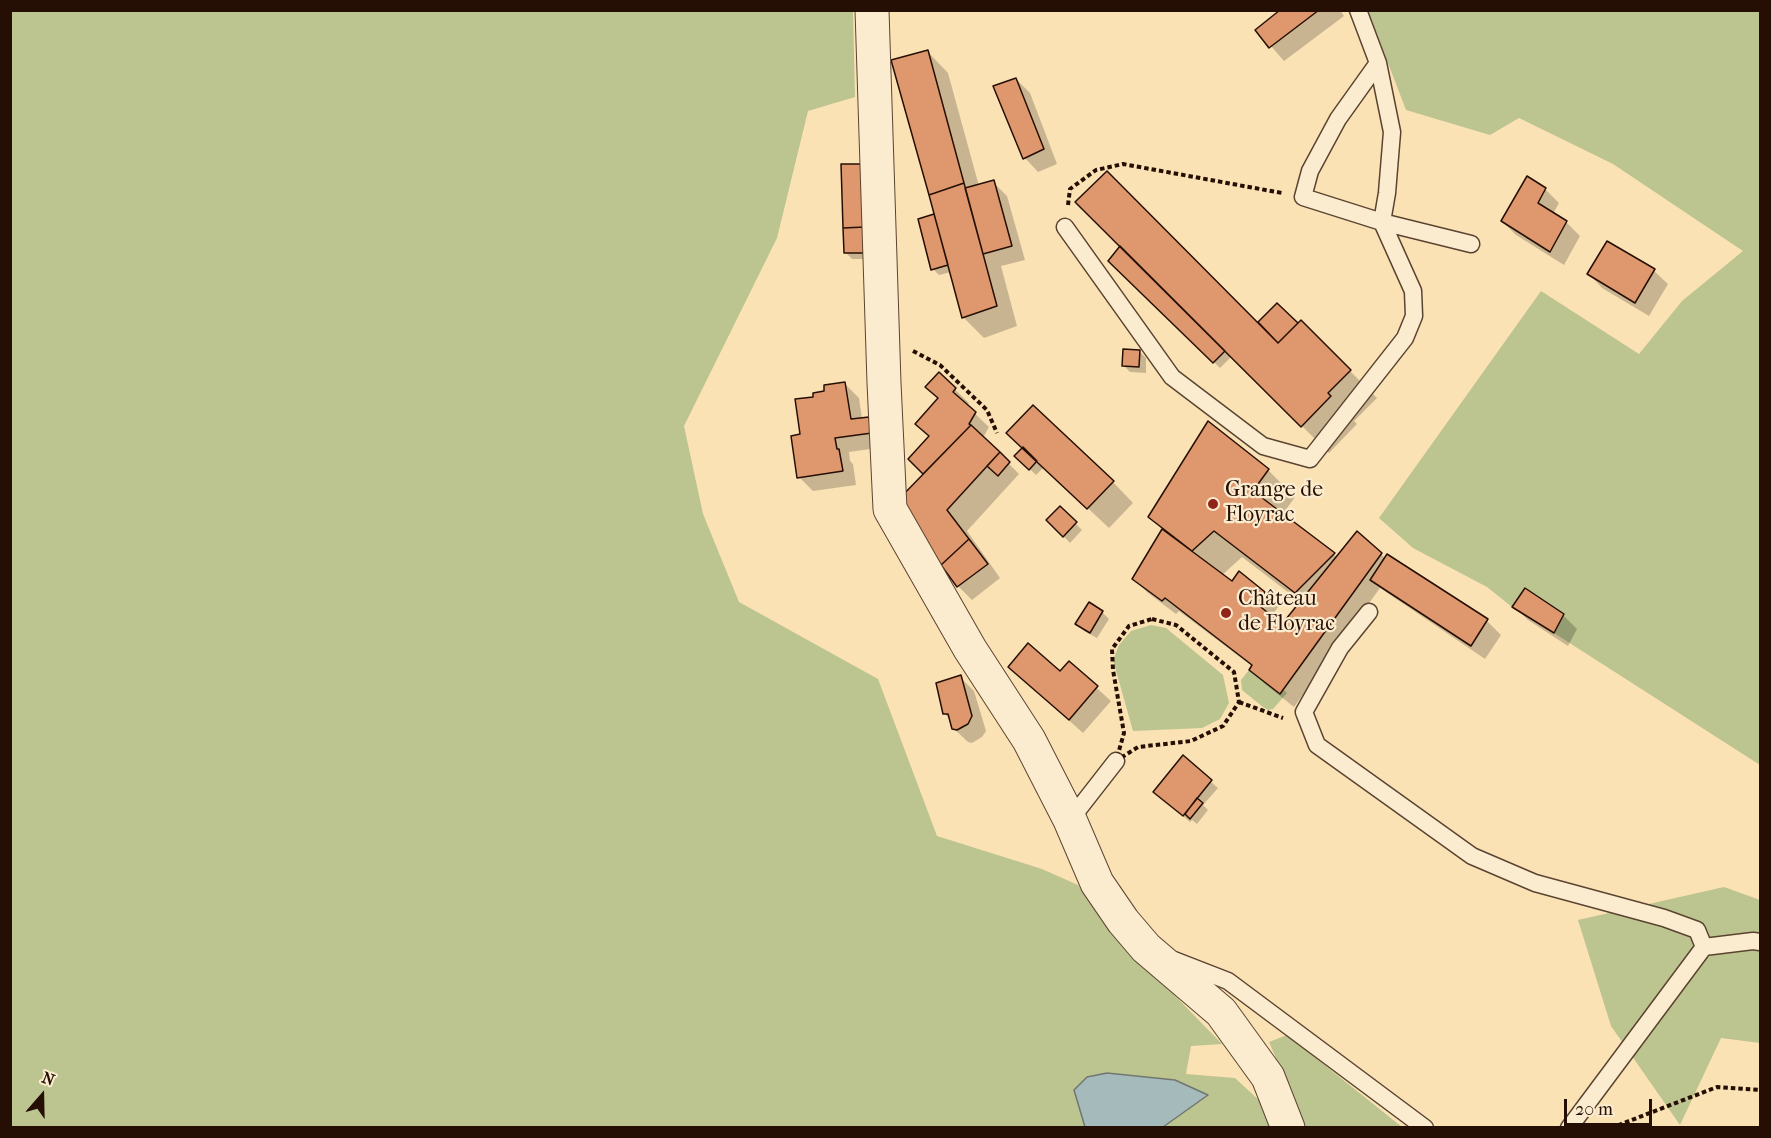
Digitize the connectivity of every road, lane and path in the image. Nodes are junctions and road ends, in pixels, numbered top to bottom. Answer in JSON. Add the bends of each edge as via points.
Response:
{"nodes":[{"id":1,"x":872,"y":10,"type":"edge"},
{"id":2,"x":1358,"y":10,"type":"edge"},
{"id":3,"x":1378,"y":63,"type":"junction"},
{"id":4,"x":1303,"y":197,"type":"junction"},
{"id":5,"x":1382,"y":222,"type":"junction"},
{"id":6,"x":1065,"y":227,"type":"joint"},
{"id":7,"x":1471,"y":244,"type":"dead end"},
{"id":8,"x":883,"y":335,"type":"junction"},
{"id":9,"x":997,"y":433,"type":"dead end"},
{"id":10,"x":1369,"y":612,"type":"dead end"},
{"id":11,"x":1239,"y":702,"type":"junction"},
{"id":12,"x":1310,"y":729,"type":"junction"},
{"id":13,"x":1116,"y":761,"type":"junction"},
{"id":14,"x":1070,"y":820,"type":"junction"},
{"id":15,"x":1761,"y":942,"type":"edge"},
{"id":16,"x":1146,"y":948,"type":"junction"},
{"id":17,"x":1704,"y":948,"type":"junction"},
{"id":18,"x":1761,"y":1090,"type":"edge"},
{"id":19,"x":1288,"y":1128,"type":"edge"},
{"id":20,"x":1425,"y":1128,"type":"edge"},
{"id":21,"x":1569,"y":1128,"type":"edge"},
{"id":22,"x":1611,"y":1128,"type":"edge"}],
"edges":[{"from":1,"to":8,"type":"street"},
{"from":2,"to":3,"type":"lane"},
{"from":3,"to":4,"type":"lane","via":[[1338,119],[1310,171]]},
{"from":3,"to":5,"type":"lane","via":[[1392,132]]},
{"from":4,"to":5,"type":"lane"},
{"from":4,"to":6,"type":"path","via":[[1123,164],[1096,170],[1070,189]]},
{"from":5,"to":6,"type":"lane","via":[[1413,291],[1414,316],[1405,338],[1310,459],[1263,446],[1172,377]]},
{"from":5,"to":7,"type":"lane"},
{"from":8,"to":9,"type":"path","via":[[940,364],[987,410]]},
{"from":8,"to":14,"type":"street","via":[[890,509],[970,649],[1029,740]]},
{"from":10,"to":12,"type":"lane","via":[[1340,648],[1304,712]]},
{"from":11,"to":12,"type":"path"},
{"from":11,"to":13,"type":"path","via":[[1223,726],[1191,741],[1138,747]]},
{"from":11,"to":13,"type":"path","via":[[1234,672],[1176,625],[1152,619],[1130,626],[1112,649],[1124,733]]},
{"from":12,"to":17,"type":"lane","via":[[1317,745],[1472,856],[1535,883],[1697,930]]},
{"from":13,"to":14,"type":"lane"},
{"from":14,"to":16,"type":"street","via":[[1097,883]]},
{"from":15,"to":17,"type":"lane"},
{"from":16,"to":19,"type":"street","via":[[1221,1012],[1268,1077]]},
{"from":16,"to":20,"type":"lane","via":[[1228,981]]},
{"from":17,"to":21,"type":"lane"},
{"from":18,"to":22,"type":"path","via":[[1717,1087]]}]}
